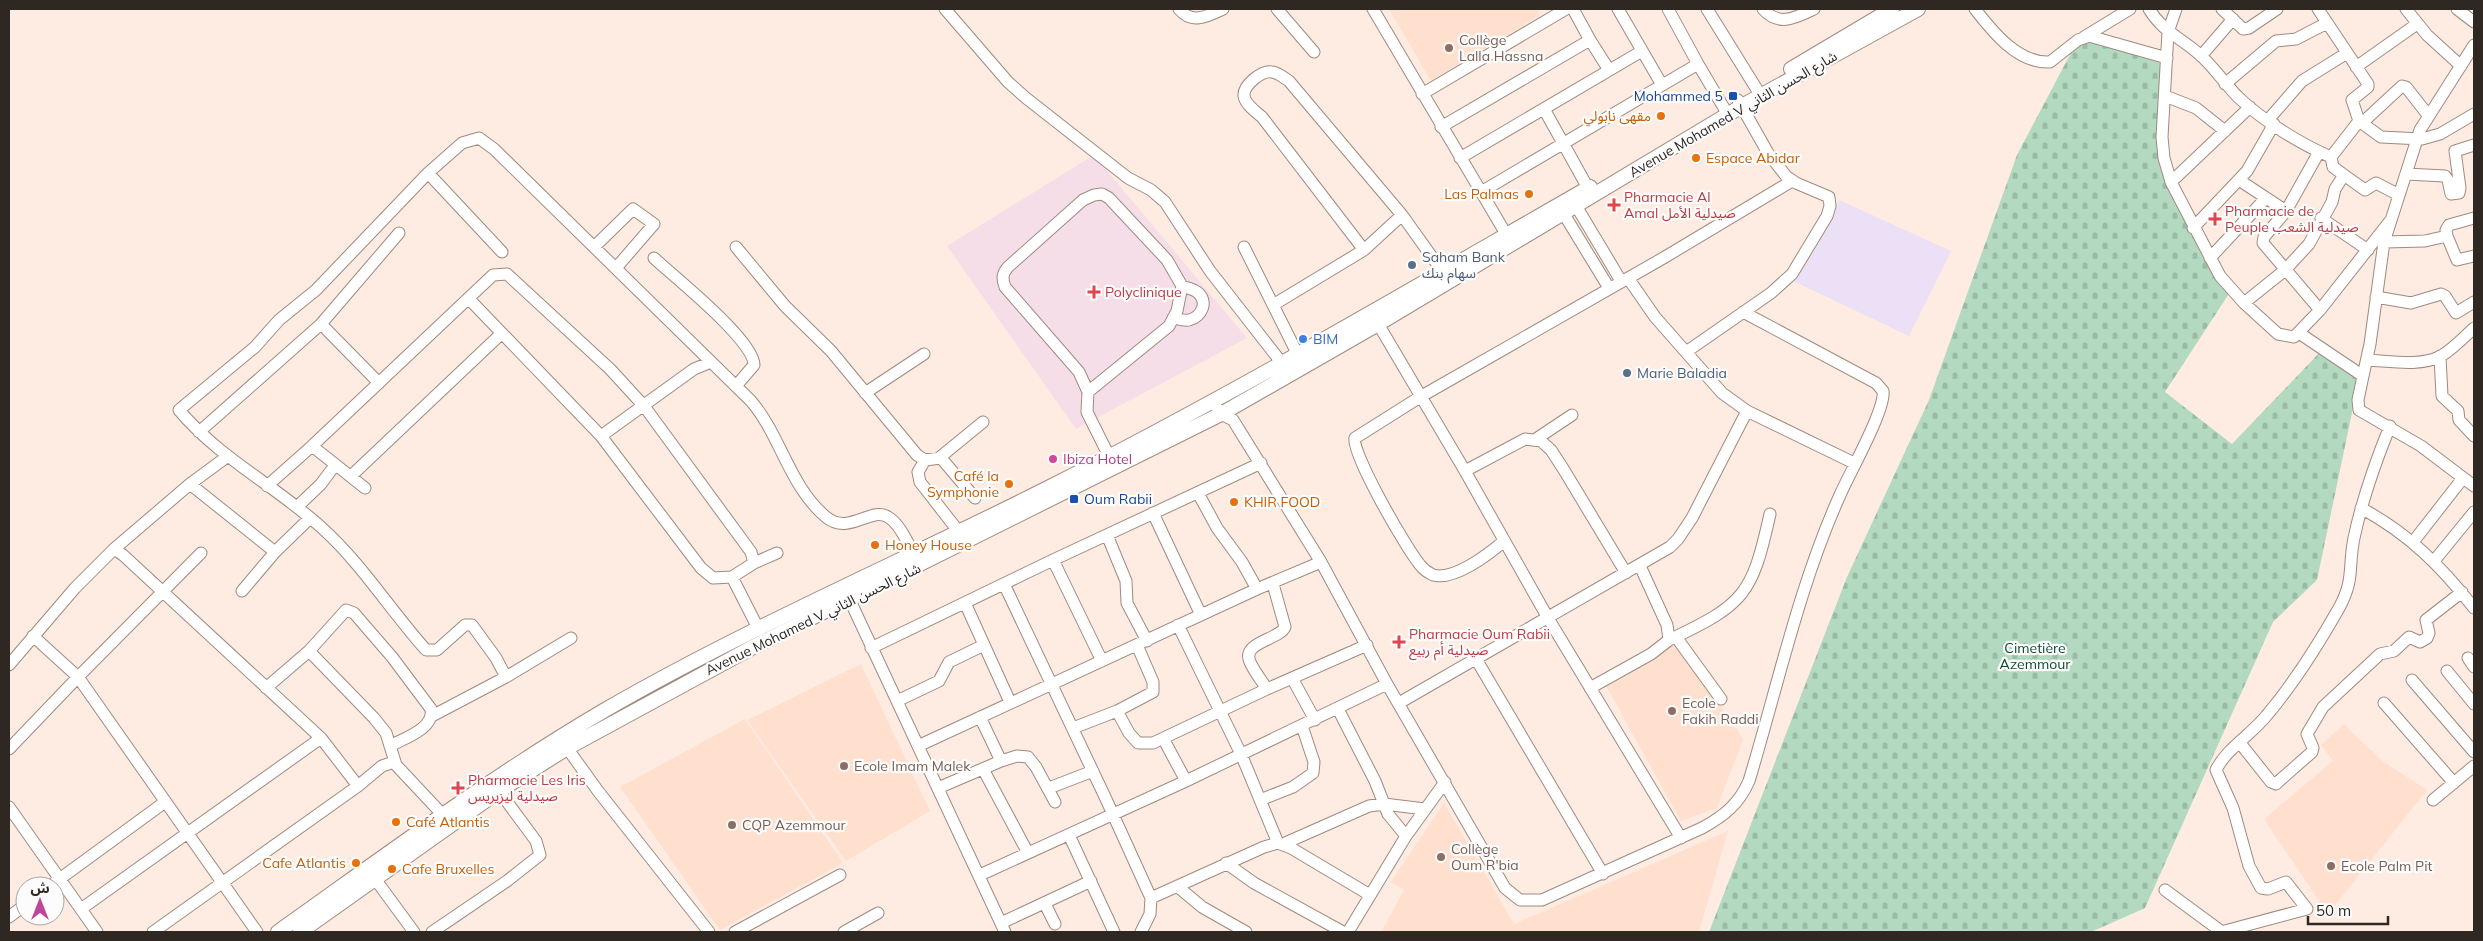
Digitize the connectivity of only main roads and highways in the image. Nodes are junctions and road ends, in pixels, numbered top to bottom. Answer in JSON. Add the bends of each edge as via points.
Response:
{"nodes":[{"id":1,"x":1892,"y":9,"type":"edge"},
{"id":2,"x":1918,"y":9,"type":"edge"},
{"id":3,"x":1759,"y":93,"type":"junction"},
{"id":4,"x":1740,"y":104,"type":"junction"},
{"id":5,"x":1574,"y":202,"type":"junction"},
{"id":6,"x":1561,"y":209,"type":"junction"},
{"id":7,"x":1107,"y":462,"type":"junction"},
{"id":8,"x":847,"y":595,"type":"junction"},
{"id":9,"x":563,"y":743,"type":"junction"},
{"id":10,"x":371,"y":874,"type":"junction"},
{"id":11,"x":278,"y":932,"type":"edge"},
{"id":12,"x":300,"y":932,"type":"edge"}],
"edges":[{"from":1,"to":3,"type":"main road","name":"Avenue Mohamed V شارع الحسن الثاني"},
{"from":2,"to":3,"type":"main road","name":"Avenue Mohamed V شارع الحسن الثاني"},
{"from":3,"to":4,"type":"main road","name":"Avenue Mohamed V شارع الحسن الثاني"},
{"from":4,"to":5,"type":"main road","name":"Avenue Mohamed V شارع الحسن الثاني"},
{"from":4,"to":5,"type":"main road","name":"Avenue Mohamed V شارع الحسن الثاني","via":[[1724,108],[1588,188]]},
{"from":5,"to":6,"type":"main road","name":"Avenue Mohamed V شارع الحسن الثاني"},
{"from":6,"to":7,"type":"main road","name":"Avenue Mohamed V شارع الحسن الثاني","via":[[1506,234]]},
{"from":6,"to":7,"type":"main road","name":"Avenue Mohamed V شارع الحسن الثاني","via":[[1229,414]]},
{"from":7,"to":8,"type":"main road","name":"Avenue Mohamed V شارع الحسن الثاني"},
{"from":7,"to":8,"type":"main road","name":"Avenue Mohamed V شارع الحسن الثاني","via":[[914,554]]},
{"from":8,"to":9,"type":"main road","name":"Avenue Mohamed V شارع الحسن الثاني","via":[[705,672]]},
{"from":8,"to":9,"type":"main road","name":"Avenue Mohamed V شارع الحسن الثاني","via":[[759,630],[646,688]]},
{"from":9,"to":10,"type":"main road","name":"Avenue Mohamed V شارع الحسن الثاني","via":[[499,791]]},
{"from":9,"to":10,"type":"main road","name":"Avenue Mohamed V شارع الحسن الثاني","via":[[442,814]]},
{"from":10,"to":11,"type":"main road","name":"Avenue Mohamed V شارع الحسن الثاني"},
{"from":10,"to":12,"type":"main road","name":"Avenue Mohamed V شارع الحسن الثاني"}]}
